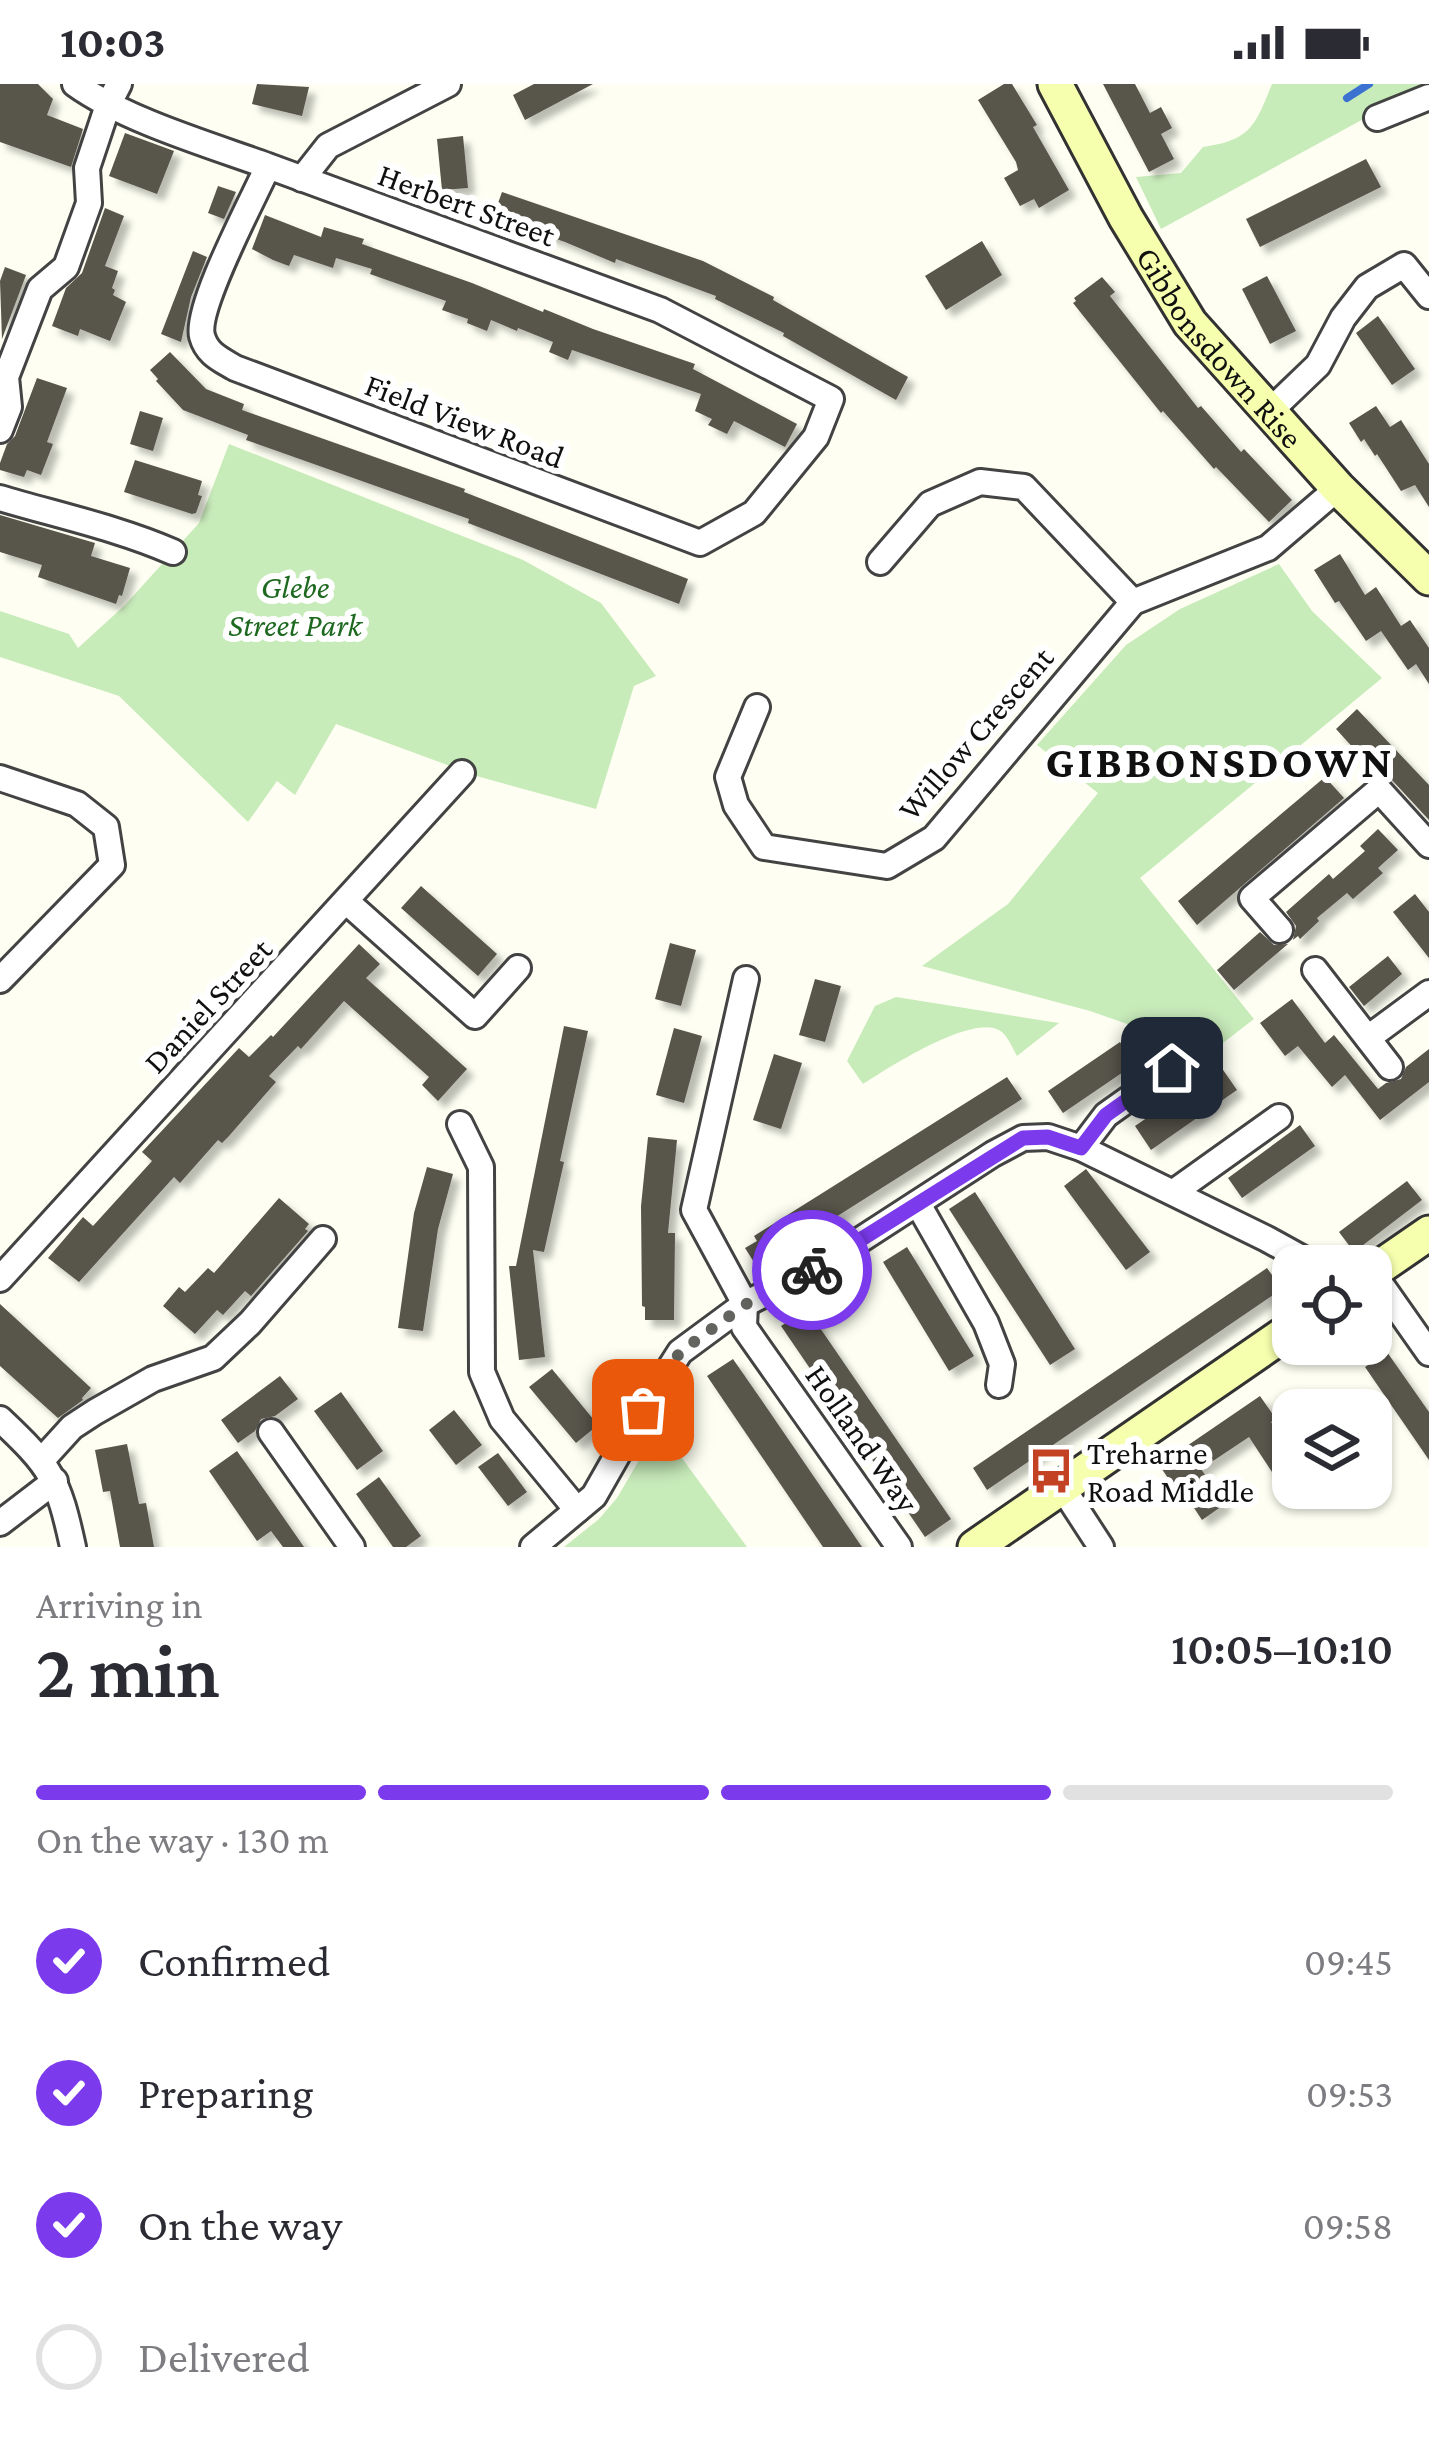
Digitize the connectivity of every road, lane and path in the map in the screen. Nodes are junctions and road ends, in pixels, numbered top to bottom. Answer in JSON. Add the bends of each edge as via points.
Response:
{"nodes":[{"id":1,"x":75,"y":84,"type":"edge"},
{"id":2,"x":448,"y":84,"type":"edge"},
{"id":3,"x":1055,"y":84,"type":"edge"},
{"id":4,"x":114,"y":94,"type":"edge"},
{"id":5,"x":1429,"y":97,"type":"edge"},
{"id":6,"x":1377,"y":118,"type":"dead end"},
{"id":7,"x":268,"y":166,"type":"junction"},
{"id":8,"x":302,"y":179,"type":"junction"},
{"id":9,"x":1429,"y":296,"type":"edge"},
{"id":10,"x":831,"y":399,"type":"joint"},
{"id":11,"x":1269,"y":412,"type":"junction"},
{"id":12,"x":0,"y":430,"type":"edge"},
{"id":13,"x":1338,"y":488,"type":"junction"},
{"id":14,"x":0,"y":498,"type":"edge"},
{"id":15,"x":172,"y":552,"type":"dead end"},
{"id":16,"x":880,"y":562,"type":"dead end"},
{"id":17,"x":1429,"y":578,"type":"edge"},
{"id":18,"x":1133,"y":602,"type":"junction"},
{"id":19,"x":757,"y":707,"type":"dead end"},
{"id":20,"x":462,"y":773,"type":"dead end"},
{"id":21,"x":0,"y":778,"type":"edge"},
{"id":22,"x":1429,"y":845,"type":"edge"},
{"id":23,"x":347,"y":902,"type":"junction"},
{"id":24,"x":1280,"y":930,"type":"dead end"},
{"id":25,"x":518,"y":968,"type":"dead end"},
{"id":26,"x":1315,"y":970,"type":"dead end"},
{"id":27,"x":3,"y":973,"type":"edge"},
{"id":28,"x":746,"y":979,"type":"dead end"},
{"id":29,"x":1429,"y":993,"type":"edge"},
{"id":30,"x":1368,"y":1038,"type":"junction"},
{"id":31,"x":1390,"y":1067,"type":"dead end"},
{"id":32,"x":1172,"y":1068,"type":"dead end"},
{"id":33,"x":1279,"y":1117,"type":"dead end"},
{"id":34,"x":460,"y":1124,"type":"dead end"},
{"id":35,"x":1081,"y":1148,"type":"junction"},
{"id":36,"x":1174,"y":1192,"type":"junction"},
{"id":37,"x":918,"y":1204,"type":"junction"},
{"id":38,"x":1429,"y":1233,"type":"edge"},
{"id":39,"x":323,"y":1239,"type":"dead end"},
{"id":40,"x":1276,"y":1245,"type":"edge"},
{"id":41,"x":1392,"y":1259,"type":"edge"},
{"id":42,"x":0,"y":1279,"type":"edge"},
{"id":43,"x":1392,"y":1301,"type":"edge"},
{"id":44,"x":746,"y":1304,"type":"junction"},
{"id":45,"x":1272,"y":1342,"type":"edge"},
{"id":46,"x":1429,"y":1353,"type":"edge"},
{"id":47,"x":999,"y":1385,"type":"dead end"},
{"id":48,"x":0,"y":1420,"type":"edge"},
{"id":49,"x":271,"y":1432,"type":"dead end"},
{"id":50,"x":48,"y":1470,"type":"junction"},
{"id":51,"x":1061,"y":1487,"type":"junction"},
{"id":52,"x":577,"y":1510,"type":"junction"},
{"id":53,"x":0,"y":1523,"type":"edge"},
{"id":54,"x":73,"y":1547,"type":"edge"},
{"id":55,"x":352,"y":1547,"type":"edge"},
{"id":56,"x":533,"y":1547,"type":"edge"},
{"id":57,"x":899,"y":1547,"type":"edge"},
{"id":58,"x":975,"y":1547,"type":"edge"},
{"id":59,"x":1101,"y":1547,"type":"edge"}],
"edges":[{"from":1,"to":4,"type":"street","name":"Herbert Street"},
{"from":2,"to":8,"type":"street","via":[[328,146]]},
{"from":3,"to":11,"type":"street","name":"Gibbonsdown Rise","via":[[1190,323]]},
{"from":4,"to":7,"type":"street","name":"Herbert Street"},
{"from":4,"to":12,"type":"street","via":[[86,168],[89,203],[66,267],[40,289],[6,377],[9,407]]},
{"from":5,"to":6,"type":"street"},
{"from":7,"to":8,"type":"street","name":"Herbert Street"},
{"from":7,"to":10,"type":"street","name":"Field View Road","via":[[200,332],[210,353],[235,368],[700,543],[754,513],[815,437]]},
{"from":8,"to":10,"type":"street","name":"Herbert Street","via":[[660,310]]},
{"from":9,"to":11,"type":"street","via":[[1404,265],[1367,287],[1318,365]]},
{"from":11,"to":13,"type":"street","name":"Gibbonsdown Rise"},
{"from":13,"to":17,"type":"street","name":"Gibbonsdown Rise"},
{"from":13,"to":18,"type":"street","name":"Willow Crescent","via":[[1268,548]]},
{"from":14,"to":15,"type":"street"},
{"from":16,"to":18,"type":"street","via":[[930,503],[980,482],[1024,487]]},
{"from":18,"to":19,"type":"street","name":"Willow Crescent","via":[[934,838],[887,866],[764,848],[728,777]]},
{"from":20,"to":23,"type":"street","name":"Daniel Street"},
{"from":21,"to":27,"type":"street","via":[[77,804],[106,827],[112,865]]},
{"from":22,"to":24,"type":"street","via":[[1378,790],[1252,898]]},
{"from":23,"to":25,"type":"street","via":[[475,1016]]},
{"from":23,"to":42,"type":"street","name":"Daniel Street"},
{"from":26,"to":30,"type":"street"},
{"from":28,"to":44,"type":"street","name":"Holland Way","via":[[694,1210]]},
{"from":29,"to":30,"type":"street"},
{"from":30,"to":31,"type":"street"},
{"from":32,"to":35,"type":"street","via":[[1106,1115]]},
{"from":33,"to":36,"type":"street"},
{"from":34,"to":52,"type":"street","via":[[481,1167],[482,1372],[502,1419]]},
{"from":35,"to":36,"type":"street"},
{"from":35,"to":37,"type":"street","via":[[1023,1138]]},
{"from":36,"to":40,"type":"street"},
{"from":37,"to":44,"type":"street"},
{"from":37,"to":47,"type":"street","via":[[986,1323],[1002,1364]]},
{"from":38,"to":41,"type":"street"},
{"from":39,"to":50,"type":"street","via":[[213,1358],[153,1378],[95,1412],[73,1427]]},
{"from":43,"to":46,"type":"street"},
{"from":44,"to":52,"type":"street","via":[[680,1352],[594,1496]]},
{"from":44,"to":57,"type":"street","name":"Holland Way","via":[[744,1327]]},
{"from":45,"to":51,"type":"street"},
{"from":48,"to":50,"type":"street"},
{"from":49,"to":55,"type":"street"},
{"from":50,"to":53,"type":"street"},
{"from":50,"to":54,"type":"street"},
{"from":51,"to":58,"type":"street"},
{"from":51,"to":59,"type":"street"},
{"from":52,"to":56,"type":"street"}]}
